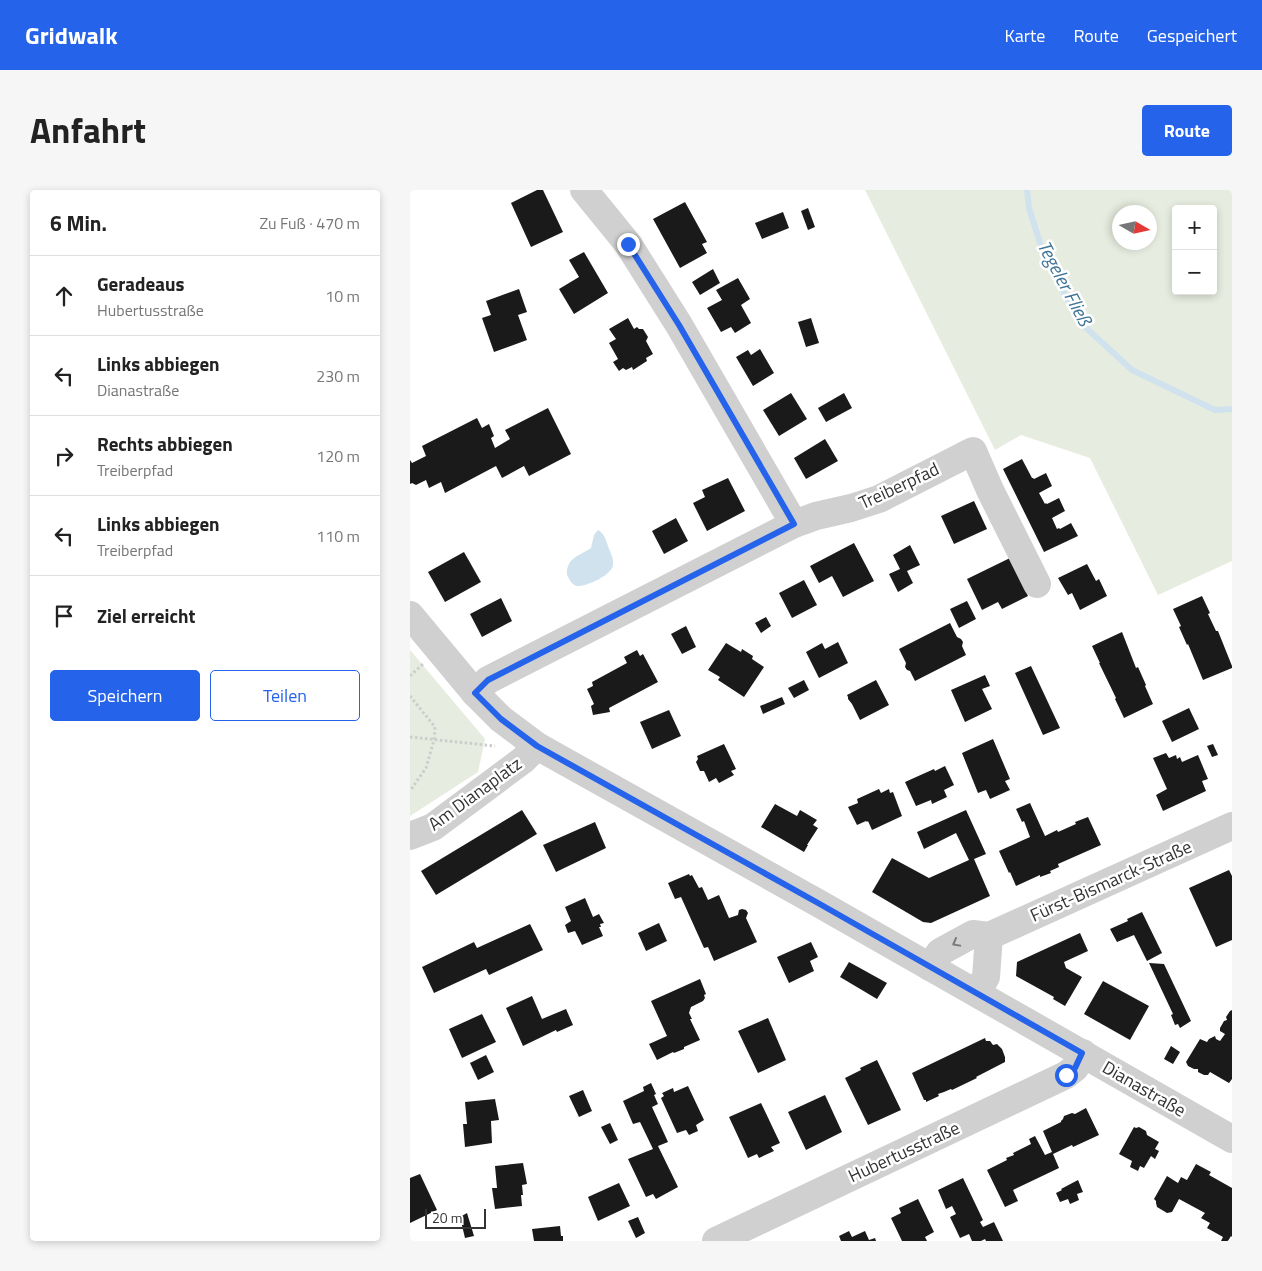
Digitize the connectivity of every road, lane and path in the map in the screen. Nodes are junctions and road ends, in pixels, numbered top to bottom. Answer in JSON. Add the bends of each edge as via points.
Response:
{"nodes":[{"id":1,"x":584,"y":190,"type":"edge"},
{"id":2,"x":794,"y":524,"type":"junction"},
{"id":3,"x":1037,"y":584,"type":"dead end"},
{"id":4,"x":410,"y":614,"type":"edge"},
{"id":5,"x":427,"y":661,"type":"dead end"},
{"id":6,"x":410,"y":676,"type":"edge"},
{"id":7,"x":475,"y":693,"type":"junction"},
{"id":8,"x":410,"y":696,"type":"edge"},
{"id":9,"x":410,"y":737,"type":"edge"},
{"id":10,"x":434,"y":740,"type":"junction"},
{"id":11,"x":496,"y":746,"type":"dead end"},
{"id":12,"x":537,"y":746,"type":"junction"},
{"id":13,"x":410,"y":790,"type":"edge"},
{"id":14,"x":1232,"y":826,"type":"edge"},
{"id":15,"x":410,"y":836,"type":"edge"},
{"id":16,"x":989,"y":936,"type":"junction"},
{"id":17,"x":930,"y":967,"type":"junction"},
{"id":18,"x":977,"y":993,"type":"junction"},
{"id":19,"x":1082,"y":1053,"type":"junction"},
{"id":20,"x":1232,"y":1139,"type":"edge"},
{"id":21,"x":716,"y":1241,"type":"edge"}],
"edges":[{"from":1,"to":2,"type":"street","via":[[628,244],[679,325]]},
{"from":2,"to":3,"type":"street","name":"Treiberpfad","via":[[879,499],[973,451]]},
{"from":2,"to":7,"type":"street","name":"Treiberpfad","via":[[488,680]]},
{"from":4,"to":7,"type":"street","name":"Dianastraße"},
{"from":5,"to":6,"type":"path"},
{"from":7,"to":12,"type":"street","name":"Dianastraße","via":[[501,719]]},
{"from":8,"to":10,"type":"path","via":[[435,726]]},
{"from":9,"to":10,"type":"path"},
{"from":10,"to":11,"type":"path"},
{"from":10,"to":13,"type":"path","via":[[426,768]]},
{"from":12,"to":15,"type":"street","name":"Am Dianaplatz","via":[[433,827]]},
{"from":12,"to":17,"type":"street","name":"Dianastraße"},
{"from":14,"to":16,"type":"street","name":"Fürst-Bismarck-Straße"},
{"from":16,"to":17,"type":"street","name":"Fürst-Bismarck-Straße","one_way":true,"via":[[973,934],[940,952]]},
{"from":16,"to":18,"type":"street","via":[[986,977]]},
{"from":17,"to":18,"type":"street","name":"Dianastraße"},
{"from":18,"to":19,"type":"street","name":"Dianastraße"},
{"from":19,"to":20,"type":"street","name":"Dianastraße"},
{"from":19,"to":21,"type":"street","name":"Hubertusstraße","via":[[1075,1068],[1066,1075]]}]}
